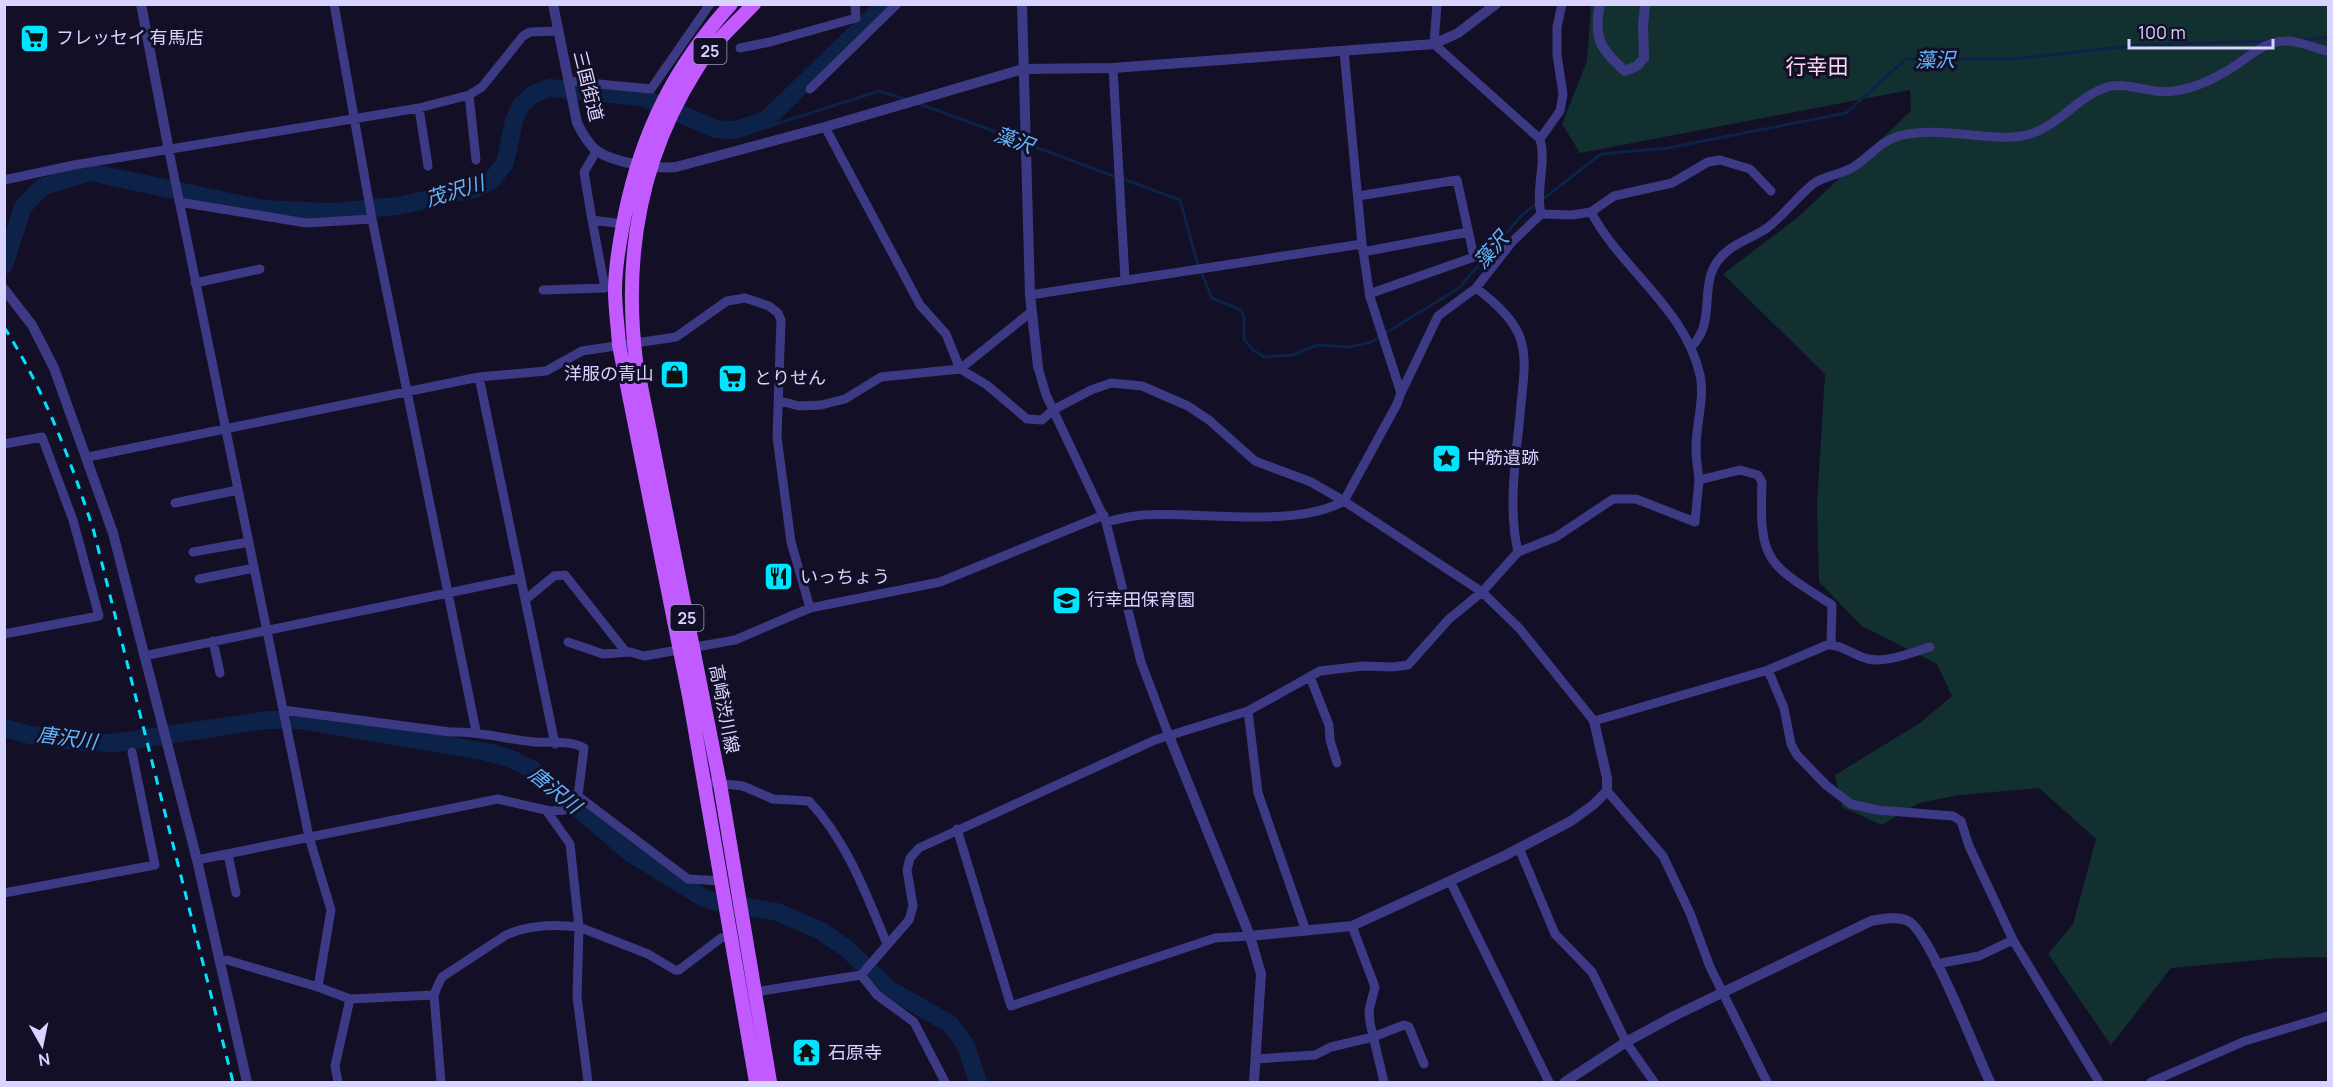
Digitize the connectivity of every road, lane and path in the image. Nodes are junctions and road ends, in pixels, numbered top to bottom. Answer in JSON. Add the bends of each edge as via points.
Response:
{"nodes":[{"id":1,"x":141,"y":4,"type":"edge"},
{"id":2,"x":334,"y":4,"type":"edge"},
{"id":3,"x":553,"y":4,"type":"edge"},
{"id":4,"x":711,"y":4,"type":"edge"},
{"id":5,"x":731,"y":4,"type":"edge"},
{"id":6,"x":754,"y":4,"type":"edge"},
{"id":7,"x":855,"y":4,"type":"edge"},
{"id":8,"x":897,"y":4,"type":"edge"},
{"id":9,"x":1022,"y":4,"type":"edge"},
{"id":10,"x":1437,"y":4,"type":"edge"},
{"id":11,"x":1496,"y":4,"type":"edge"},
{"id":12,"x":1562,"y":4,"type":"edge"},
{"id":13,"x":1600,"y":4,"type":"edge"},
{"id":14,"x":1645,"y":4,"type":"edge"},
{"id":15,"x":558,"y":31,"type":"junction"},
{"id":16,"x":1434,"y":44,"type":"junction"},
{"id":17,"x":741,"y":48,"type":"dead end"},
{"id":18,"x":1344,"y":51,"type":"junction"},
{"id":19,"x":2328,"y":51,"type":"edge"},
{"id":20,"x":1113,"y":68,"type":"junction"},
{"id":21,"x":1023,"y":69,"type":"junction"},
{"id":22,"x":568,"y":81,"type":"junction"},
{"id":23,"x":810,"y":88,"type":"dead end"},
{"id":24,"x":469,"y":95,"type":"junction"},
{"id":25,"x":667,"y":107,"type":"junction"},
{"id":26,"x":419,"y":108,"type":"junction"},
{"id":27,"x":354,"y":119,"type":"junction"},
{"id":28,"x":825,"y":127,"type":"junction"},
{"id":29,"x":1540,"y":139,"type":"junction"},
{"id":30,"x":597,"y":150,"type":"junction"},
{"id":31,"x":169,"y":151,"type":"junction"},
{"id":32,"x":476,"y":160,"type":"dead end"},
{"id":33,"x":644,"y":165,"type":"junction"},
{"id":34,"x":428,"y":166,"type":"dead end"},
{"id":35,"x":4,"y":180,"type":"edge"},
{"id":36,"x":1772,"y":191,"type":"dead end"},
{"id":37,"x":1358,"y":196,"type":"junction"},
{"id":38,"x":179,"y":202,"type":"junction"},
{"id":39,"x":1591,"y":212,"type":"junction"},
{"id":40,"x":1541,"y":214,"type":"junction"},
{"id":41,"x":372,"y":218,"type":"junction"},
{"id":42,"x":592,"y":220,"type":"junction"},
{"id":43,"x":623,"y":224,"type":"junction"},
{"id":44,"x":1468,"y":232,"type":"junction"},
{"id":45,"x":1362,"y":248,"type":"junction"},
{"id":46,"x":260,"y":269,"type":"dead end"},
{"id":47,"x":1125,"y":279,"type":"junction"},
{"id":48,"x":195,"y":283,"type":"junction"},
{"id":49,"x":1476,"y":288,"type":"junction"},
{"id":50,"x":543,"y":290,"type":"dead end"},
{"id":51,"x":8,"y":293,"type":"edge"},
{"id":52,"x":1369,"y":294,"type":"junction"},
{"id":53,"x":1030,"y":295,"type":"junction"},
{"id":54,"x":1031,"y":312,"type":"junction"},
{"id":55,"x":634,"y":344,"type":"junction"},
{"id":56,"x":619,"y":345,"type":"junction"},
{"id":57,"x":1691,"y":347,"type":"junction"},
{"id":58,"x":1038,"y":367,"type":"joint"},
{"id":59,"x":960,"y":369,"type":"junction"},
{"id":60,"x":479,"y":377,"type":"junction"},
{"id":61,"x":406,"y":391,"type":"junction"},
{"id":62,"x":1401,"y":393,"type":"junction"},
{"id":63,"x":780,"y":401,"type":"junction"},
{"id":64,"x":1053,"y":410,"type":"junction"},
{"id":65,"x":224,"y":428,"type":"junction"},
{"id":66,"x":4,"y":444,"type":"edge"},
{"id":67,"x":88,"y":457,"type":"junction"},
{"id":68,"x":1699,"y":480,"type":"junction"},
{"id":69,"x":238,"y":490,"type":"junction"},
{"id":70,"x":1344,"y":501,"type":"junction"},
{"id":71,"x":175,"y":503,"type":"dead end"},
{"id":72,"x":1105,"y":518,"type":"junction"},
{"id":73,"x":249,"y":542,"type":"junction"},
{"id":74,"x":193,"y":552,"type":"dead end"},
{"id":75,"x":1518,"y":552,"type":"junction"},
{"id":76,"x":254,"y":568,"type":"junction"},
{"id":77,"x":520,"y":578,"type":"junction"},
{"id":78,"x":199,"y":579,"type":"dead end"},
{"id":79,"x":447,"y":592,"type":"junction"},
{"id":80,"x":1482,"y":592,"type":"junction"},
{"id":81,"x":525,"y":600,"type":"junction"},
{"id":82,"x":810,"y":608,"type":"junction"},
{"id":83,"x":267,"y":630,"type":"junction"},
{"id":84,"x":4,"y":634,"type":"edge"},
{"id":85,"x":213,"y":641,"type":"junction"},
{"id":86,"x":568,"y":642,"type":"dead end"},
{"id":87,"x":1830,"y":645,"type":"junction"},
{"id":88,"x":1929,"y":647,"type":"dead end"},
{"id":89,"x":687,"y":649,"type":"junction"},
{"id":90,"x":626,"y":652,"type":"junction"},
{"id":91,"x":144,"y":656,"type":"junction"},
{"id":92,"x":1768,"y":670,"type":"junction"},
{"id":93,"x":220,"y":673,"type":"dead end"},
{"id":94,"x":1310,"y":677,"type":"junction"},
{"id":95,"x":1248,"y":711,"type":"junction"},
{"id":96,"x":284,"y":712,"type":"junction"},
{"id":97,"x":1594,"y":721,"type":"junction"},
{"id":98,"x":476,"y":731,"type":"junction"},
{"id":99,"x":1169,"y":736,"type":"junction"},
{"id":100,"x":555,"y":744,"type":"junction"},
{"id":101,"x":132,"y":752,"type":"dead end"},
{"id":102,"x":1337,"y":763,"type":"dead end"},
{"id":103,"x":704,"y":782,"type":"junction"},
{"id":104,"x":720,"y":784,"type":"junction"},
{"id":105,"x":1607,"y":791,"type":"junction"},
{"id":106,"x":578,"y":796,"type":"junction"},
{"id":107,"x":546,"y":810,"type":"junction"},
{"id":108,"x":957,"y":829,"type":"junction"},
{"id":109,"x":309,"y":837,"type":"junction"},
{"id":110,"x":1519,"y":848,"type":"junction"},
{"id":111,"x":228,"y":854,"type":"junction"},
{"id":112,"x":197,"y":860,"type":"junction"},
{"id":113,"x":1450,"y":881,"type":"junction"},
{"id":114,"x":728,"y":888,"type":"junction"},
{"id":115,"x":4,"y":893,"type":"edge"},
{"id":116,"x":236,"y":893,"type":"dead end"},
{"id":117,"x":735,"y":913,"type":"junction"},
{"id":118,"x":1352,"y":926,"type":"junction"},
{"id":119,"x":579,"y":927,"type":"junction"},
{"id":120,"x":1306,"y":931,"type":"junction"},
{"id":121,"x":732,"y":935,"type":"junction"},
{"id":122,"x":1250,"y":936,"type":"junction"},
{"id":123,"x":2013,"y":940,"type":"junction"},
{"id":124,"x":887,"y":944,"type":"junction"},
{"id":125,"x":227,"y":960,"type":"dead end"},
{"id":126,"x":1936,"y":964,"type":"junction"},
{"id":127,"x":861,"y":975,"type":"junction"},
{"id":128,"x":318,"y":987,"type":"junction"},
{"id":129,"x":756,"y":992,"type":"junction"},
{"id":130,"x":1723,"y":992,"type":"junction"},
{"id":131,"x":434,"y":995,"type":"junction"},
{"id":132,"x":350,"y":999,"type":"junction"},
{"id":133,"x":2328,"y":1016,"type":"edge"},
{"id":134,"x":1373,"y":1037,"type":"junction"},
{"id":135,"x":1626,"y":1041,"type":"junction"},
{"id":136,"x":1256,"y":1059,"type":"junction"},
{"id":137,"x":1424,"y":1064,"type":"dead end"},
{"id":138,"x":247,"y":1083,"type":"edge"},
{"id":139,"x":338,"y":1083,"type":"edge"},
{"id":140,"x":441,"y":1083,"type":"edge"},
{"id":141,"x":588,"y":1083,"type":"edge"},
{"id":142,"x":756,"y":1083,"type":"edge"},
{"id":143,"x":770,"y":1083,"type":"edge"},
{"id":144,"x":945,"y":1083,"type":"edge"},
{"id":145,"x":1254,"y":1083,"type":"edge"},
{"id":146,"x":1384,"y":1083,"type":"edge"},
{"id":147,"x":1549,"y":1083,"type":"edge"},
{"id":148,"x":1565,"y":1083,"type":"edge"},
{"id":149,"x":1654,"y":1083,"type":"edge"},
{"id":150,"x":1767,"y":1083,"type":"edge"},
{"id":151,"x":1990,"y":1083,"type":"edge"},
{"id":152,"x":2099,"y":1083,"type":"edge"},
{"id":153,"x":2151,"y":1083,"type":"edge"}],
"edges":[{"from":1,"to":31,"type":"street"},
{"from":2,"to":27,"type":"street"},
{"from":3,"to":15,"type":"street","name":"三国街道"},
{"from":4,"to":22,"type":"street","via":[[651,90]]},
{"from":5,"to":25,"type":"main road","number":"25","via":[[687,58]]},
{"from":6,"to":25,"type":"main road","number":"25","via":[[709,52]]},
{"from":7,"to":17,"type":"street","via":[[856,18]]},
{"from":8,"to":23,"type":"street"},
{"from":9,"to":21,"type":"street"},
{"from":10,"to":16,"type":"street"},
{"from":11,"to":16,"type":"street","via":[[1458,33]]},
{"from":12,"to":29,"type":"street","via":[[1557,55],[1563,94],[1560,111]]},
{"from":13,"to":14,"type":"street","via":[[1595,27],[1599,42],[1625,71],[1644,58]]},
{"from":15,"to":22,"type":"street","name":"三国街道"},
{"from":15,"to":24,"type":"street","via":[[523,36],[487,82]]},
{"from":16,"to":18,"type":"street"},
{"from":16,"to":29,"type":"street"},
{"from":18,"to":20,"type":"street"},
{"from":18,"to":37,"type":"street"},
{"from":19,"to":57,"type":"street","via":[[2297,42],[2278,42],[2258,49],[2226,72],[2175,91],[2110,86],[2078,101],[2050,126],[2030,134],[1950,131],[1887,141],[1844,173],[1815,183],[1766,228],[1716,262],[1707,283],[1702,337]]},
{"from":20,"to":21,"type":"street"},
{"from":20,"to":47,"type":"street"},
{"from":21,"to":28,"type":"street"},
{"from":21,"to":53,"type":"street"},
{"from":22,"to":30,"type":"street","name":"三国街道","via":[[577,123]]},
{"from":24,"to":26,"type":"street"},
{"from":24,"to":32,"type":"street"},
{"from":25,"to":33,"type":"main road","number":"25"},
{"from":26,"to":27,"type":"street"},
{"from":26,"to":34,"type":"street"},
{"from":27,"to":31,"type":"street"},
{"from":27,"to":41,"type":"street"},
{"from":28,"to":33,"type":"street","via":[[676,167]]},
{"from":28,"to":59,"type":"street","via":[[920,305],[946,334]]},
{"from":29,"to":40,"type":"street","via":[[1543,151],[1537,198]]},
{"from":30,"to":33,"type":"street"},
{"from":30,"to":42,"type":"street","via":[[584,172]]},
{"from":31,"to":35,"type":"street"},
{"from":31,"to":38,"type":"street"},
{"from":33,"to":43,"type":"main road","number":"25"},
{"from":33,"to":55,"type":"main road","number":"25","via":[[631,264]]},
{"from":36,"to":39,"type":"street","via":[[1750,169],[1720,160],[1708,162],[1672,183],[1614,196]]},
{"from":37,"to":44,"type":"street","via":[[1457,180]]},
{"from":37,"to":45,"type":"street"},
{"from":38,"to":41,"type":"street","via":[[306,223]]},
{"from":38,"to":48,"type":"street"},
{"from":39,"to":40,"type":"street"},
{"from":39,"to":57,"type":"street","via":[[1603,234],[1643,278]]},
{"from":40,"to":49,"type":"street","via":[[1512,242]]},
{"from":41,"to":61,"type":"street"},
{"from":42,"to":43,"type":"street"},
{"from":42,"to":50,"type":"street","via":[[605,288]]},
{"from":43,"to":56,"type":"main road","number":"25","via":[[615,292]]},
{"from":44,"to":45,"type":"street"},
{"from":44,"to":52,"type":"street","via":[[1474,257]]},
{"from":45,"to":47,"type":"street"},
{"from":45,"to":52,"type":"street"},
{"from":46,"to":48,"type":"street"},
{"from":47,"to":53,"type":"street"},
{"from":48,"to":65,"type":"street"},
{"from":49,"to":62,"type":"street","via":[[1438,316]]},
{"from":49,"to":75,"type":"street","via":[[1509,319],[1523,346],[1513,509]]},
{"from":51,"to":67,"type":"street","via":[[43,343]]},
{"from":52,"to":62,"type":"street"},
{"from":53,"to":54,"type":"street"},
{"from":54,"to":58,"type":"street"},
{"from":54,"to":59,"type":"street"},
{"from":55,"to":56,"type":"street"},
{"from":55,"to":63,"type":"street","via":[[676,337],[727,301],[745,298],[770,306],[781,321]]},
{"from":55,"to":89,"type":"main road","name":"高崎渋川線","number":"25"},
{"from":56,"to":60,"type":"street","via":[[582,351],[546,370]]},
{"from":56,"to":89,"type":"main road","name":"高崎渋川線","number":"25"},
{"from":57,"to":68,"type":"street","via":[[1701,377],[1696,449]]},
{"from":58,"to":64,"type":"street"},
{"from":59,"to":63,"type":"street","via":[[881,377],[844,399],[820,405],[799,406]]},
{"from":59,"to":64,"type":"street","via":[[987,385],[1027,419],[1042,420]]},
{"from":60,"to":61,"type":"street"},
{"from":60,"to":77,"type":"street"},
{"from":61,"to":65,"type":"street"},
{"from":61,"to":79,"type":"street"},
{"from":62,"to":70,"type":"street"},
{"from":63,"to":82,"type":"street","via":[[777,437],[790,542]]},
{"from":64,"to":70,"type":"street","via":[[1110,383],[1142,386],[1188,406],[1255,461],[1311,482]]},
{"from":64,"to":72,"type":"street"},
{"from":65,"to":67,"type":"street"},
{"from":65,"to":69,"type":"street"},
{"from":66,"to":84,"type":"street","via":[[42,437],[73,520],[99,616]]},
{"from":67,"to":91,"type":"street","via":[[113,533]]},
{"from":68,"to":75,"type":"street","via":[[1695,522],[1636,499],[1613,499],[1556,537]]},
{"from":68,"to":87,"type":"street","via":[[1740,470],[1758,475],[1762,482],[1760,521],[1765,548],[1783,574],[1832,605]]},
{"from":69,"to":71,"type":"street"},
{"from":69,"to":73,"type":"street"},
{"from":70,"to":72,"type":"street","via":[[1332,508],[1299,515]]},
{"from":70,"to":80,"type":"street"},
{"from":72,"to":82,"type":"street","via":[[940,582]]},
{"from":72,"to":99,"type":"street","via":[[1141,662]]},
{"from":73,"to":74,"type":"street"},
{"from":73,"to":76,"type":"street"},
{"from":75,"to":80,"type":"street"},
{"from":76,"to":78,"type":"street"},
{"from":76,"to":83,"type":"street"},
{"from":77,"to":79,"type":"street"},
{"from":77,"to":81,"type":"street"},
{"from":79,"to":83,"type":"street"},
{"from":79,"to":98,"type":"street"},
{"from":80,"to":94,"type":"street","via":[[1449,619],[1408,665],[1363,666]]},
{"from":80,"to":97,"type":"street","via":[[1519,628]]},
{"from":81,"to":90,"type":"street","via":[[554,576],[565,575]]},
{"from":81,"to":100,"type":"street"},
{"from":82,"to":89,"type":"street","via":[[735,640]]},
{"from":83,"to":85,"type":"street"},
{"from":83,"to":96,"type":"street"},
{"from":85,"to":91,"type":"street"},
{"from":85,"to":93,"type":"street"},
{"from":86,"to":90,"type":"street","via":[[603,654]]},
{"from":87,"to":88,"type":"street","via":[[1867,659],[1883,659]]},
{"from":87,"to":92,"type":"street"},
{"from":89,"to":90,"type":"street","via":[[644,656]]},
{"from":89,"to":103,"type":"main road","name":"高崎渋川線","number":"25"},
{"from":89,"to":104,"type":"main road","name":"高崎渋川線","number":"25"},
{"from":91,"to":112,"type":"street"},
{"from":92,"to":97,"type":"street"},
{"from":92,"to":123,"type":"street","via":[[1784,708],[1791,744],[1826,785],[1851,804],[1953,816],[1961,821]]},
{"from":94,"to":95,"type":"street"},
{"from":94,"to":102,"type":"street","via":[[1329,725]]},
{"from":95,"to":99,"type":"street"},
{"from":95,"to":120,"type":"street","via":[[1258,793]]},
{"from":96,"to":98,"type":"street","via":[[450,732]]},
{"from":96,"to":109,"type":"street"},
{"from":97,"to":105,"type":"street"},
{"from":98,"to":100,"type":"street"},
{"from":99,"to":108,"type":"street"},
{"from":99,"to":122,"type":"street"},
{"from":100,"to":106,"type":"street","via":[[577,743],[584,747]]},
{"from":101,"to":115,"type":"street","via":[[155,865]]},
{"from":103,"to":104,"type":"street"},
{"from":103,"to":114,"type":"main road","name":"高崎渋川線","number":"25"},
{"from":104,"to":114,"type":"main road","name":"高崎渋川線","number":"25"},
{"from":104,"to":124,"type":"street","via":[[742,786],[773,799],[809,801],[828,821],[857,874]]},
{"from":105,"to":110,"type":"street","via":[[1571,820]]},
{"from":105,"to":130,"type":"street","via":[[1664,856]]},
{"from":106,"to":107,"type":"street","via":[[565,810]]},
{"from":106,"to":114,"type":"street","via":[[688,879]]},
{"from":107,"to":109,"type":"street","via":[[498,799]]},
{"from":107,"to":119,"type":"street","via":[[570,844]]},
{"from":108,"to":122,"type":"street","via":[[1011,1006],[1215,938]]},
{"from":108,"to":124,"type":"street","via":[[919,848],[910,858],[907,870],[912,912]]},
{"from":109,"to":111,"type":"street"},
{"from":109,"to":128,"type":"street","via":[[331,909]]},
{"from":110,"to":113,"type":"street"},
{"from":110,"to":135,"type":"street","via":[[1556,934],[1592,972]]},
{"from":111,"to":112,"type":"street"},
{"from":111,"to":116,"type":"street"},
{"from":112,"to":138,"type":"street"},
{"from":113,"to":118,"type":"street"},
{"from":113,"to":147,"type":"street"},
{"from":114,"to":117,"type":"main road","name":"高崎渋川線","number":"25"},
{"from":117,"to":121,"type":"main road","name":"高崎渋川線","number":"25"},
{"from":117,"to":129,"type":"main road","name":"高崎渋川線","number":"25"},
{"from":118,"to":120,"type":"street"},
{"from":118,"to":134,"type":"street","via":[[1375,987],[1369,1010]]},
{"from":119,"to":121,"type":"street","via":[[648,954],[675,970],[721,938]]},
{"from":119,"to":131,"type":"street","via":[[545,926],[506,934],[442,977]]},
{"from":119,"to":141,"type":"street","via":[[577,997]]},
{"from":120,"to":122,"type":"street"},
{"from":121,"to":142,"type":"main road","name":"高崎渋川線","number":"25"},
{"from":122,"to":136,"type":"street","via":[[1262,974]]},
{"from":123,"to":126,"type":"street","via":[[1979,956]]},
{"from":123,"to":152,"type":"street"},
{"from":124,"to":127,"type":"street"},
{"from":125,"to":128,"type":"street"},
{"from":126,"to":130,"type":"street","via":[[1915,926],[1907,920],[1887,918],[1871,921]]},
{"from":126,"to":151,"type":"street"},
{"from":127,"to":129,"type":"street"},
{"from":127,"to":144,"type":"street","via":[[877,995],[914,1022]]},
{"from":128,"to":132,"type":"street"},
{"from":129,"to":143,"type":"main road","name":"高崎渋川線","number":"25"},
{"from":130,"to":135,"type":"street"},
{"from":130,"to":150,"type":"street"},
{"from":131,"to":132,"type":"street"},
{"from":131,"to":140,"type":"street"},
{"from":132,"to":139,"type":"street","via":[[335,1066]]},
{"from":133,"to":153,"type":"street","via":[[2245,1041]]},
{"from":134,"to":136,"type":"street","via":[[1315,1055]]},
{"from":134,"to":137,"type":"street","via":[[1398,1026],[1409,1027]]},
{"from":134,"to":146,"type":"street"},
{"from":135,"to":148,"type":"street"},
{"from":135,"to":149,"type":"street"},
{"from":136,"to":145,"type":"street"}]}
